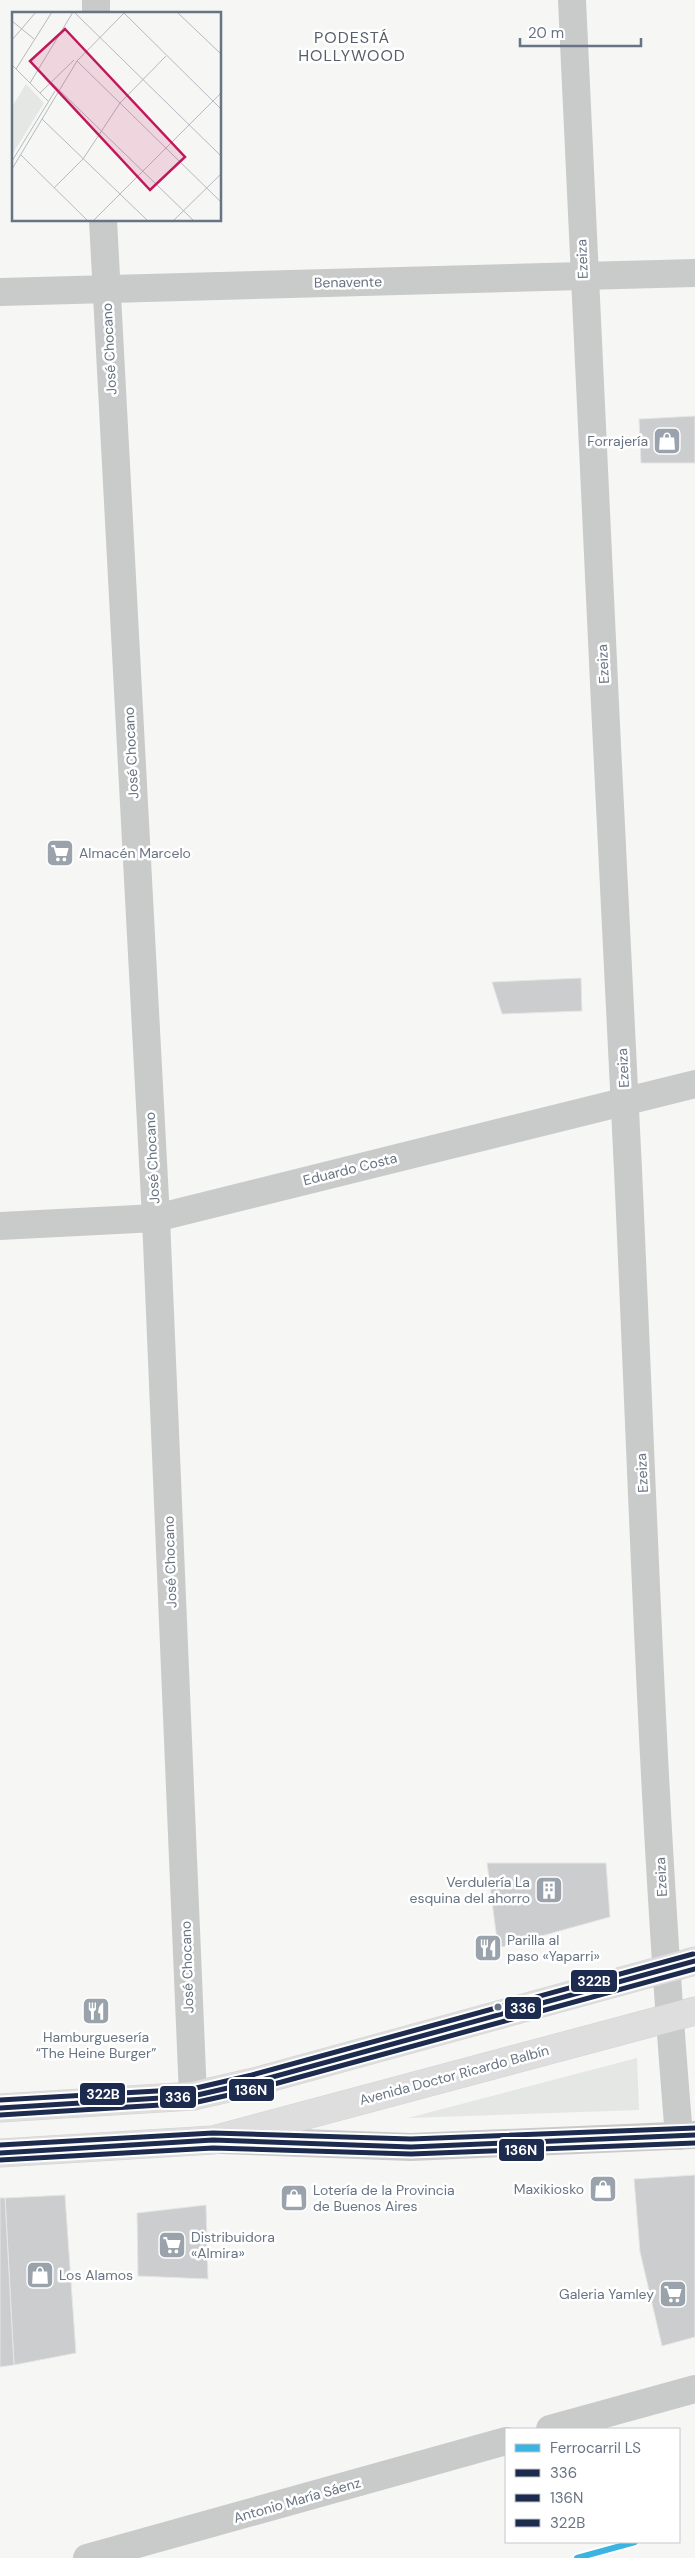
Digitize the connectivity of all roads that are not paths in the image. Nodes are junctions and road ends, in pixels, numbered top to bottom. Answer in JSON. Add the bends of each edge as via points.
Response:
{"nodes":[{"id":1,"x":572,"y":0,"type":"edge"},
{"id":2,"x":103,"y":221,"type":"edge"},
{"id":3,"x":695,"y":273,"type":"edge"},
{"id":4,"x":583,"y":277,"type":"junction"},
{"id":5,"x":106,"y":288,"type":"junction"},
{"id":6,"x":0,"y":292,"type":"edge"},
{"id":7,"x":695,"y":1084,"type":"edge"},
{"id":8,"x":625,"y":1100,"type":"junction"},
{"id":9,"x":156,"y":1218,"type":"junction"},
{"id":10,"x":0,"y":1226,"type":"edge"},
{"id":11,"x":695,"y":1961,"type":"edge"},
{"id":12,"x":665,"y":1970,"type":"junction"},
{"id":13,"x":695,"y":2011,"type":"edge"},
{"id":14,"x":669,"y":2018,"type":"junction"},
{"id":15,"x":193,"y":2096,"type":"junction"},
{"id":16,"x":0,"y":2108,"type":"edge"},
{"id":17,"x":687,"y":2136,"type":"edge"},
{"id":18,"x":213,"y":2140,"type":"junction"},
{"id":19,"x":0,"y":2153,"type":"edge"},
{"id":20,"x":695,"y":2389,"type":"edge"},
{"id":21,"x":554,"y":2428,"type":"edge"},
{"id":22,"x":505,"y":2441,"type":"edge"},
{"id":23,"x":87,"y":2558,"type":"edge"}],
"edges":[{"from":1,"to":4,"type":"street","name":"Ezeiza"},
{"from":2,"to":5,"type":"street","name":"José Chocano"},
{"from":3,"to":4,"type":"street","name":"Benavente"},
{"from":4,"to":5,"type":"street","name":"Benavente"},
{"from":4,"to":8,"type":"street","name":"Ezeiza"},
{"from":5,"to":6,"type":"street","name":"Benavente"},
{"from":5,"to":9,"type":"street","name":"José Chocano"},
{"from":7,"to":8,"type":"street","name":"Eduardo Costa"},
{"from":8,"to":9,"type":"street","name":"Eduardo Costa"},
{"from":8,"to":12,"type":"street","name":"Ezeiza"},
{"from":9,"to":10,"type":"street","name":"Eduardo Costa"},
{"from":9,"to":15,"type":"street","name":"José Chocano"},
{"from":11,"to":12,"type":"main road"},
{"from":12,"to":14,"type":"street","name":"Ezeiza"},
{"from":12,"to":15,"type":"main road"},
{"from":13,"to":14,"type":"main road","name":"Avenida Doctor Ricardo Balbín"},
{"from":14,"to":17,"type":"street","name":"Ezeiza"},
{"from":14,"to":18,"type":"main road","name":"Avenida Doctor Ricardo Balbín"},
{"from":15,"to":16,"type":"main road"},
{"from":17,"to":18,"type":"street","name":"Avenida Doctor Ricardo Balbín","via":[[411,2147]]},
{"from":18,"to":19,"type":"main road","name":"Avenida Doctor Ricardo Balbín"},
{"from":20,"to":21,"type":"street"},
{"from":22,"to":23,"type":"street","name":"Antonio María Sáenz"}]}
